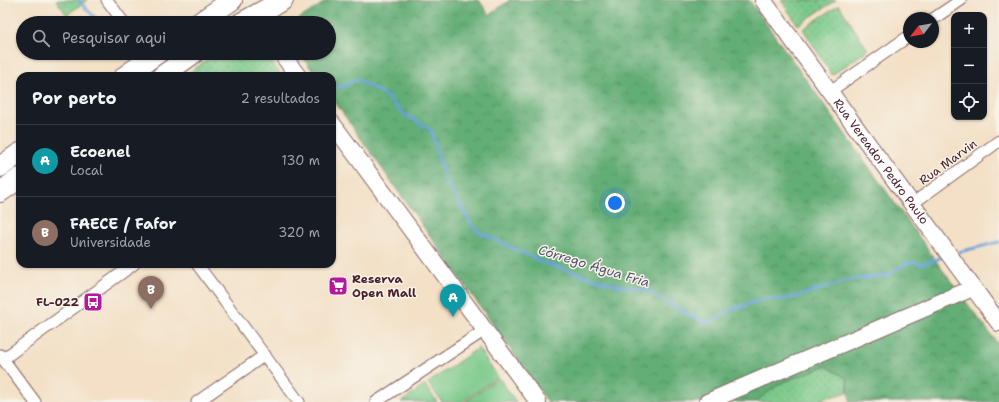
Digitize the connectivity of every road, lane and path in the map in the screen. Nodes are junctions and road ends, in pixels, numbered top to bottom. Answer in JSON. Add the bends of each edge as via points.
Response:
{"nodes":[{"id":1,"x":107,"y":0,"type":"edge"},
{"id":2,"x":232,"y":0,"type":"edge"},
{"id":3,"x":283,"y":0,"type":"edge"},
{"id":4,"x":763,"y":0,"type":"edge"},
{"id":5,"x":961,"y":0,"type":"edge"},
{"id":6,"x":119,"y":16,"type":"edge"},
{"id":7,"x":209,"y":16,"type":"edge"},
{"id":8,"x":259,"y":16,"type":"edge"},
{"id":9,"x":939,"y":16,"type":"edge"},
{"id":10,"x":903,"y":40,"type":"edge"},
{"id":11,"x":146,"y":60,"type":"edge"},
{"id":12,"x":184,"y":60,"type":"edge"},
{"id":13,"x":286,"y":60,"type":"edge"},
{"id":14,"x":130,"y":72,"type":"edge"},
{"id":15,"x":168,"y":72,"type":"edge"},
{"id":16,"x":295,"y":72,"type":"edge"},
{"id":17,"x":829,"y":92,"type":"junction"},
{"id":18,"x":336,"y":128,"type":"edge"},
{"id":19,"x":999,"y":141,"type":"edge"},
{"id":20,"x":16,"y":156,"type":"edge"},
{"id":21,"x":0,"y":167,"type":"edge"},
{"id":22,"x":16,"y":181,"type":"edge"},
{"id":23,"x":0,"y":192,"type":"edge"},
{"id":24,"x":912,"y":204,"type":"junction"},
{"id":25,"x":128,"y":268,"type":"edge"},
{"id":26,"x":200,"y":268,"type":"edge"},
{"id":27,"x":973,"y":288,"type":"junction"},
{"id":28,"x":999,"y":323,"type":"edge"},
{"id":29,"x":484,"y":330,"type":"junction"},
{"id":30,"x":265,"y":355,"type":"junction"},
{"id":31,"x":1,"y":357,"type":"edge"},
{"id":32,"x":35,"y":402,"type":"edge"},
{"id":33,"x":197,"y":402,"type":"edge"},
{"id":34,"x":299,"y":402,"type":"edge"},
{"id":35,"x":376,"y":402,"type":"edge"},
{"id":36,"x":538,"y":402,"type":"edge"},
{"id":37,"x":707,"y":402,"type":"edge"}],
"edges":[{"from":1,"to":6,"type":"street"},
{"from":2,"to":7,"type":"highway"},
{"from":3,"to":8,"type":"highway"},
{"from":4,"to":17,"type":"street","name":"Rua Vereador Pedro Paulo"},
{"from":5,"to":9,"type":"street"},
{"from":10,"to":17,"type":"street"},
{"from":11,"to":14,"type":"highway"},
{"from":12,"to":15,"type":"highway"},
{"from":13,"to":16,"type":"street"},
{"from":17,"to":24,"type":"street","name":"Rua Vereador Pedro Paulo"},
{"from":18,"to":29,"type":"street"},
{"from":19,"to":24,"type":"street","name":"Rua Marvin"},
{"from":20,"to":21,"type":"highway"},
{"from":22,"to":23,"type":"highway"},
{"from":24,"to":27,"type":"street","name":"Rua Vereador Pedro Paulo"},
{"from":25,"to":31,"type":"street"},
{"from":26,"to":30,"type":"street"},
{"from":27,"to":28,"type":"street","name":"Rua Vereador Pedro Paulo"},
{"from":27,"to":37,"type":"street"},
{"from":29,"to":35,"type":"street"},
{"from":29,"to":36,"type":"street"},
{"from":30,"to":33,"type":"street"},
{"from":30,"to":34,"type":"street"},
{"from":31,"to":32,"type":"street"}]}
